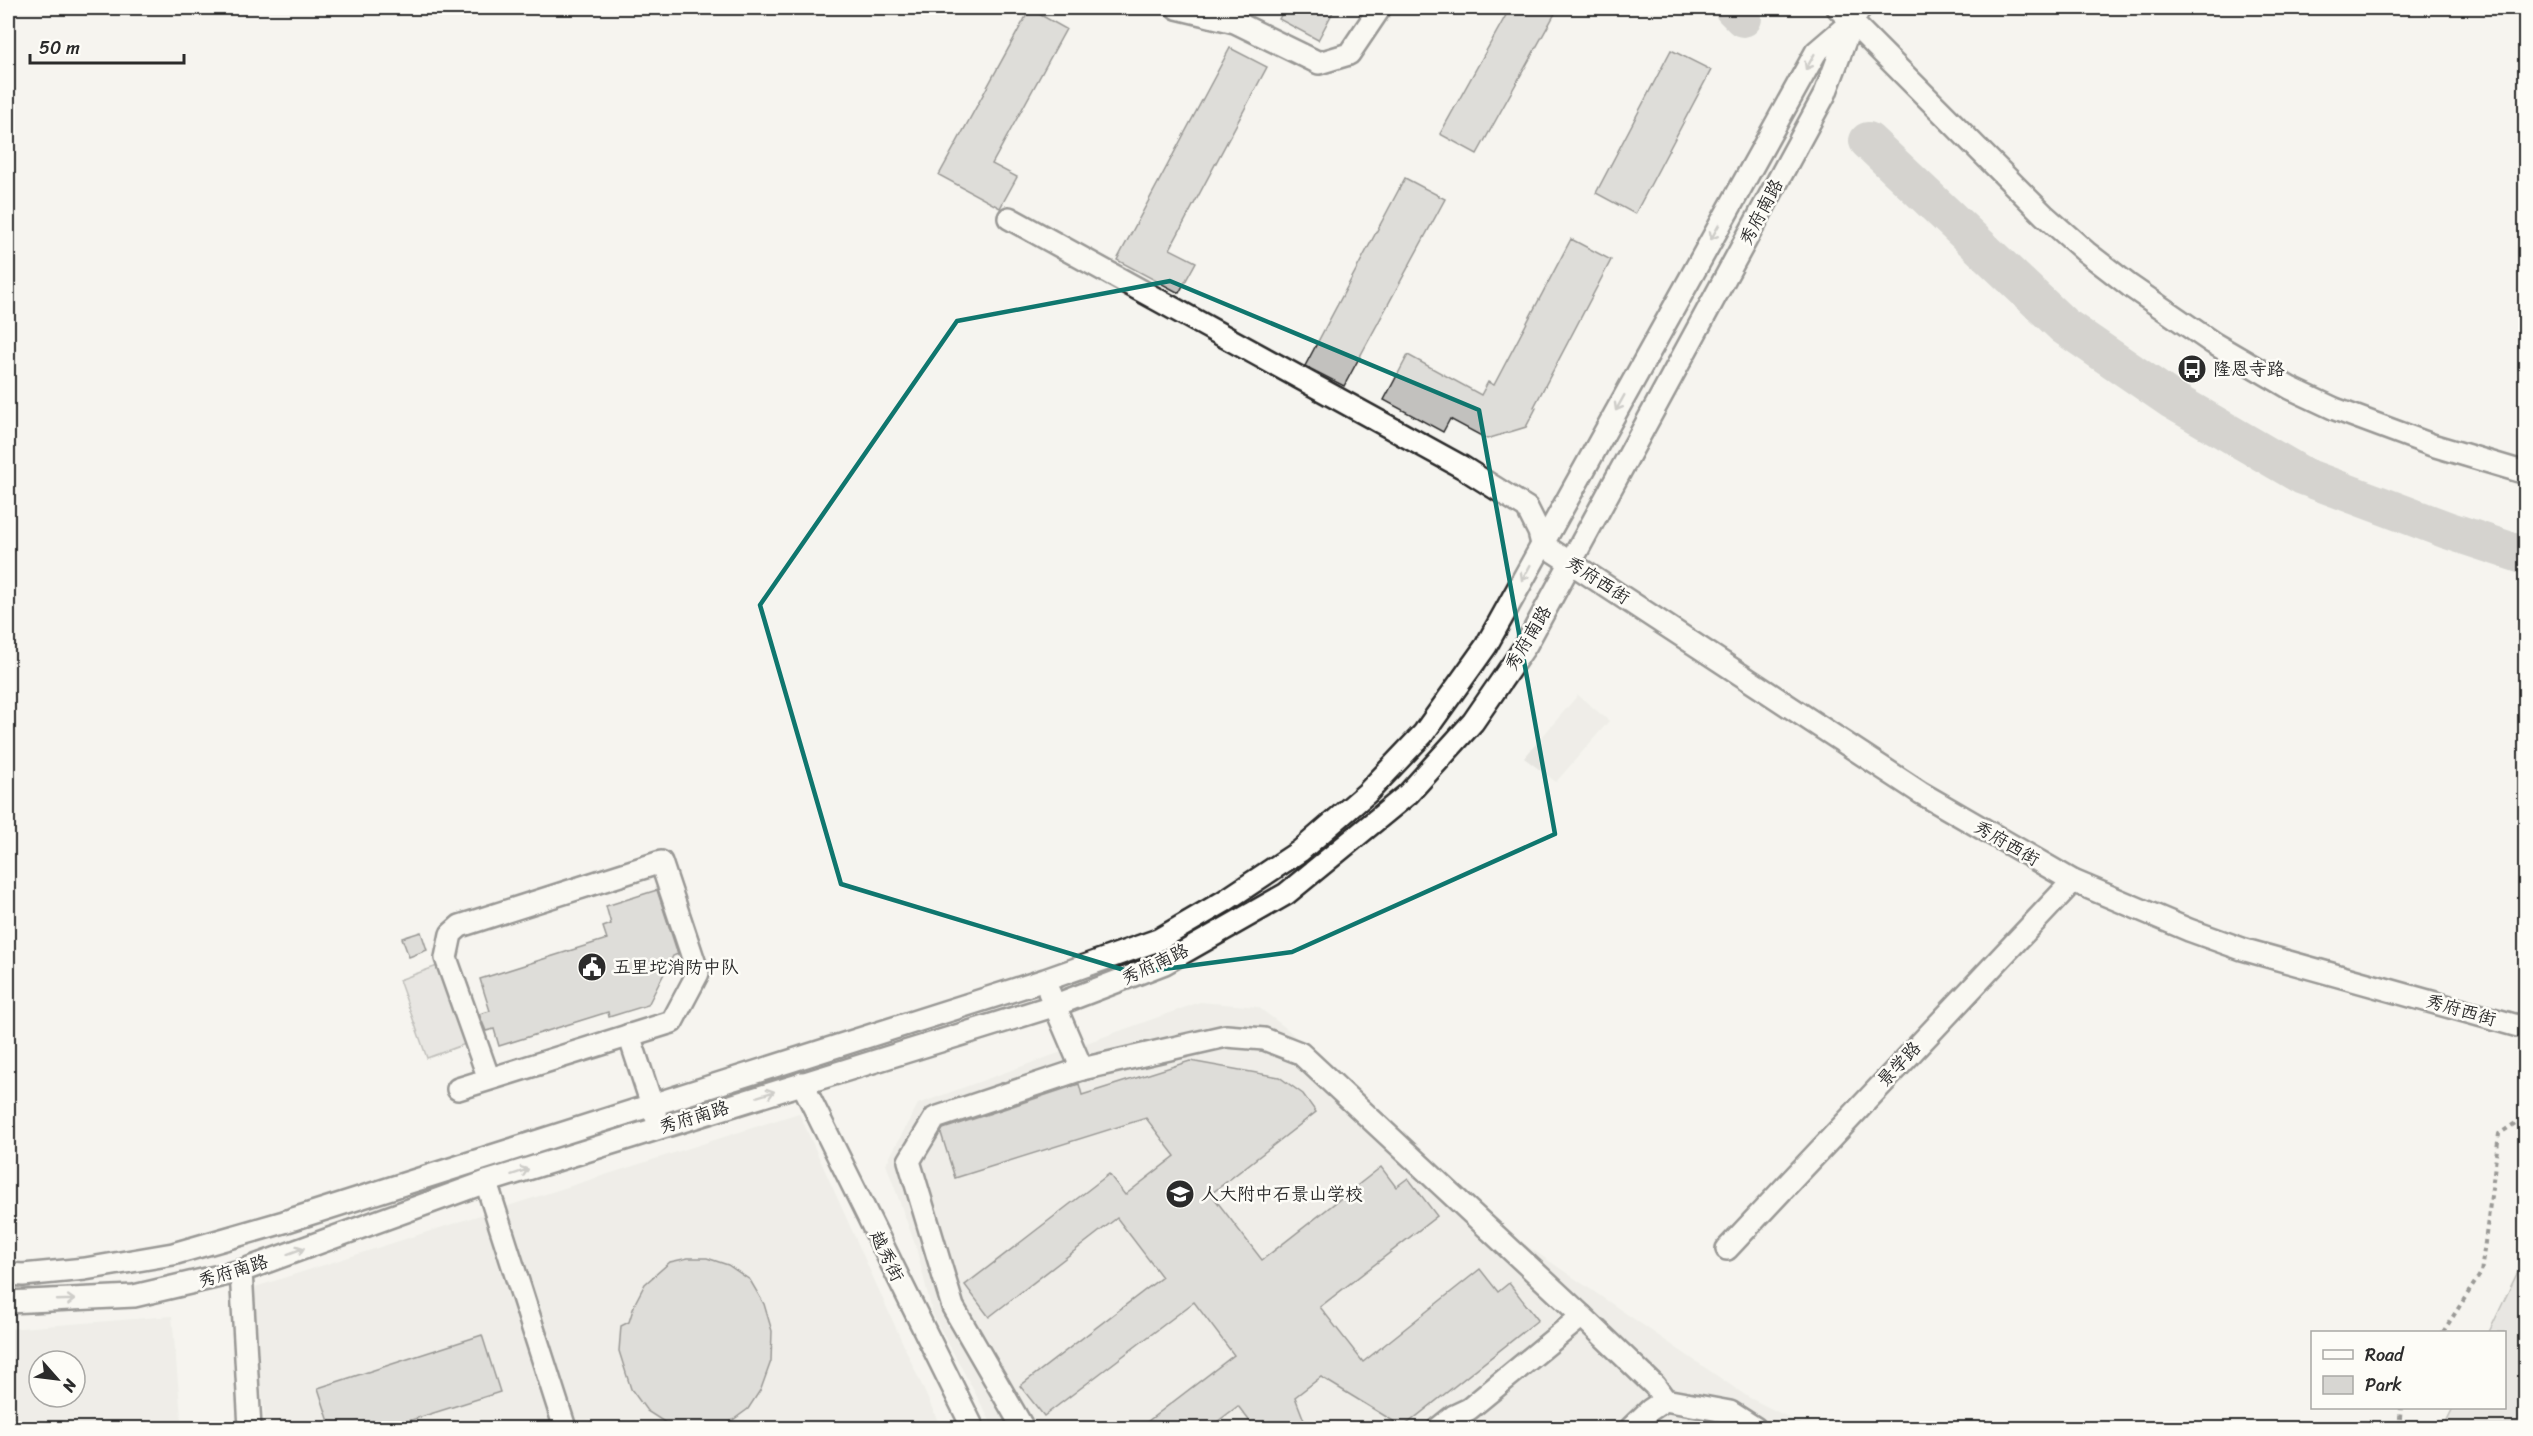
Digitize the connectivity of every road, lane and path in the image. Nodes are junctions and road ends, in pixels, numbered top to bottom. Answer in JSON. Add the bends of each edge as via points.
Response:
{"nodes":[{"id":1,"x":1177,"y":8,"type":"edge"},
{"id":2,"x":1380,"y":8,"type":"edge"},
{"id":3,"x":1850,"y":12,"type":"edge"},
{"id":4,"x":1009,"y":219,"type":"dead end"},
{"id":5,"x":2526,"y":473,"type":"edge"},
{"id":6,"x":1542,"y":544,"type":"junction"},
{"id":7,"x":1571,"y":563,"type":"junction"},
{"id":8,"x":2073,"y":881,"type":"junction"},
{"id":9,"x":1045,"y":980,"type":"junction"},
{"id":10,"x":1053,"y":1006,"type":"junction"},
{"id":11,"x":2526,"y":1026,"type":"edge"},
{"id":12,"x":629,"y":1035,"type":"junction"},
{"id":13,"x":1082,"y":1070,"type":"junction"},
{"id":14,"x":489,"y":1079,"type":"junction"},
{"id":15,"x":802,"y":1083,"type":"junction"},
{"id":16,"x":458,"y":1089,"type":"dead end"},
{"id":17,"x":651,"y":1104,"type":"junction"},
{"id":18,"x":2526,"y":1116,"type":"edge"},
{"id":19,"x":659,"y":1128,"type":"junction"},
{"id":20,"x":486,"y":1182,"type":"junction"},
{"id":21,"x":1727,"y":1249,"type":"dead end"},
{"id":22,"x":241,"y":1271,"type":"junction"},
{"id":23,"x":8,"y":1274,"type":"edge"},
{"id":24,"x":8,"y":1302,"type":"edge"},
{"id":25,"x":1582,"y":1316,"type":"junction"},
{"id":26,"x":2444,"y":1331,"type":"edge"},
{"id":27,"x":1665,"y":1401,"type":"junction"},
{"id":28,"x":2401,"y":1409,"type":"edge"},
{"id":29,"x":249,"y":1428,"type":"edge"},
{"id":30,"x":565,"y":1428,"type":"edge"},
{"id":31,"x":973,"y":1428,"type":"edge"},
{"id":32,"x":1023,"y":1428,"type":"edge"},
{"id":33,"x":1438,"y":1428,"type":"edge"},
{"id":34,"x":1631,"y":1428,"type":"edge"},
{"id":35,"x":1755,"y":1428,"type":"edge"},
{"id":36,"x":2399,"y":1428,"type":"edge"}],
"edges":[{"from":1,"to":2,"type":"street","via":[[1234,22],[1319,63],[1349,54]]},
{"from":3,"to":5,"type":"street","via":[[2044,215],[2086,252],[2213,343],[2282,384],[2335,409],[2432,445]]},
{"from":3,"to":6,"type":"street","name":"秀府南路","one_way":true,"via":[[1816,52]]},
{"from":3,"to":7,"type":"street","name":"秀府南路","via":[[1825,94]]},
{"from":4,"to":6,"type":"street","via":[[1462,467],[1527,508]]},
{"from":6,"to":7,"type":"street","name":"秀府西街"},
{"from":6,"to":9,"type":"street","name":"秀府南路","one_way":true,"via":[[1486,646],[1423,734],[1366,793],[1300,851],[1158,940]]},
{"from":7,"to":8,"type":"street","name":"秀府西街","via":[[1921,793]]},
{"from":7,"to":10,"type":"street","name":"秀府南路","via":[[1526,645],[1473,723],[1408,794],[1286,894],[1165,963]]},
{"from":8,"to":11,"type":"street","name":"秀府西街","via":[[2242,949]]},
{"from":8,"to":21,"type":"street","name":"景学路"},
{"from":9,"to":10,"type":"street"},
{"from":9,"to":17,"type":"street","name":"秀府南路"},
{"from":10,"to":13,"type":"street"},
{"from":10,"to":15,"type":"street","name":"秀府南路"},
{"from":12,"to":14,"type":"street"},
{"from":12,"to":14,"type":"street","via":[[672,1022],[698,973],[661,862],[460,926],[451,934],[447,958]]},
{"from":12,"to":17,"type":"street"},
{"from":13,"to":25,"type":"street","via":[[1226,1036],[1264,1039],[1300,1053]]},
{"from":13,"to":32,"type":"street","via":[[935,1118],[909,1161],[953,1307]]},
{"from":14,"to":16,"type":"street"},
{"from":19,"to":15,"type":"street","name":"秀府南路","one_way":true},
{"from":15,"to":31,"type":"street","name":"越秀街"},
{"from":17,"to":19,"type":"street"},
{"from":17,"to":23,"type":"street","name":"秀府南路","via":[[173,1254],[85,1269]]},
{"from":18,"to":26,"type":"path","via":[[2499,1134],[2481,1272]]},
{"from":20,"to":19,"type":"street","name":"秀府南路","one_way":true},
{"from":22,"to":20,"type":"street","name":"秀府南路","one_way":true},
{"from":20,"to":30,"type":"street"},
{"from":24,"to":22,"type":"street","name":"秀府南路","one_way":true,"via":[[135,1296]]},
{"from":22,"to":29,"type":"street"},
{"from":25,"to":27,"type":"street","via":[[1655,1386]]},
{"from":25,"to":33,"type":"street","via":[[1469,1409]]},
{"from":27,"to":34,"type":"street"},
{"from":27,"to":35,"type":"street","via":[[1730,1412]]},
{"from":28,"to":36,"type":"path"}]}
